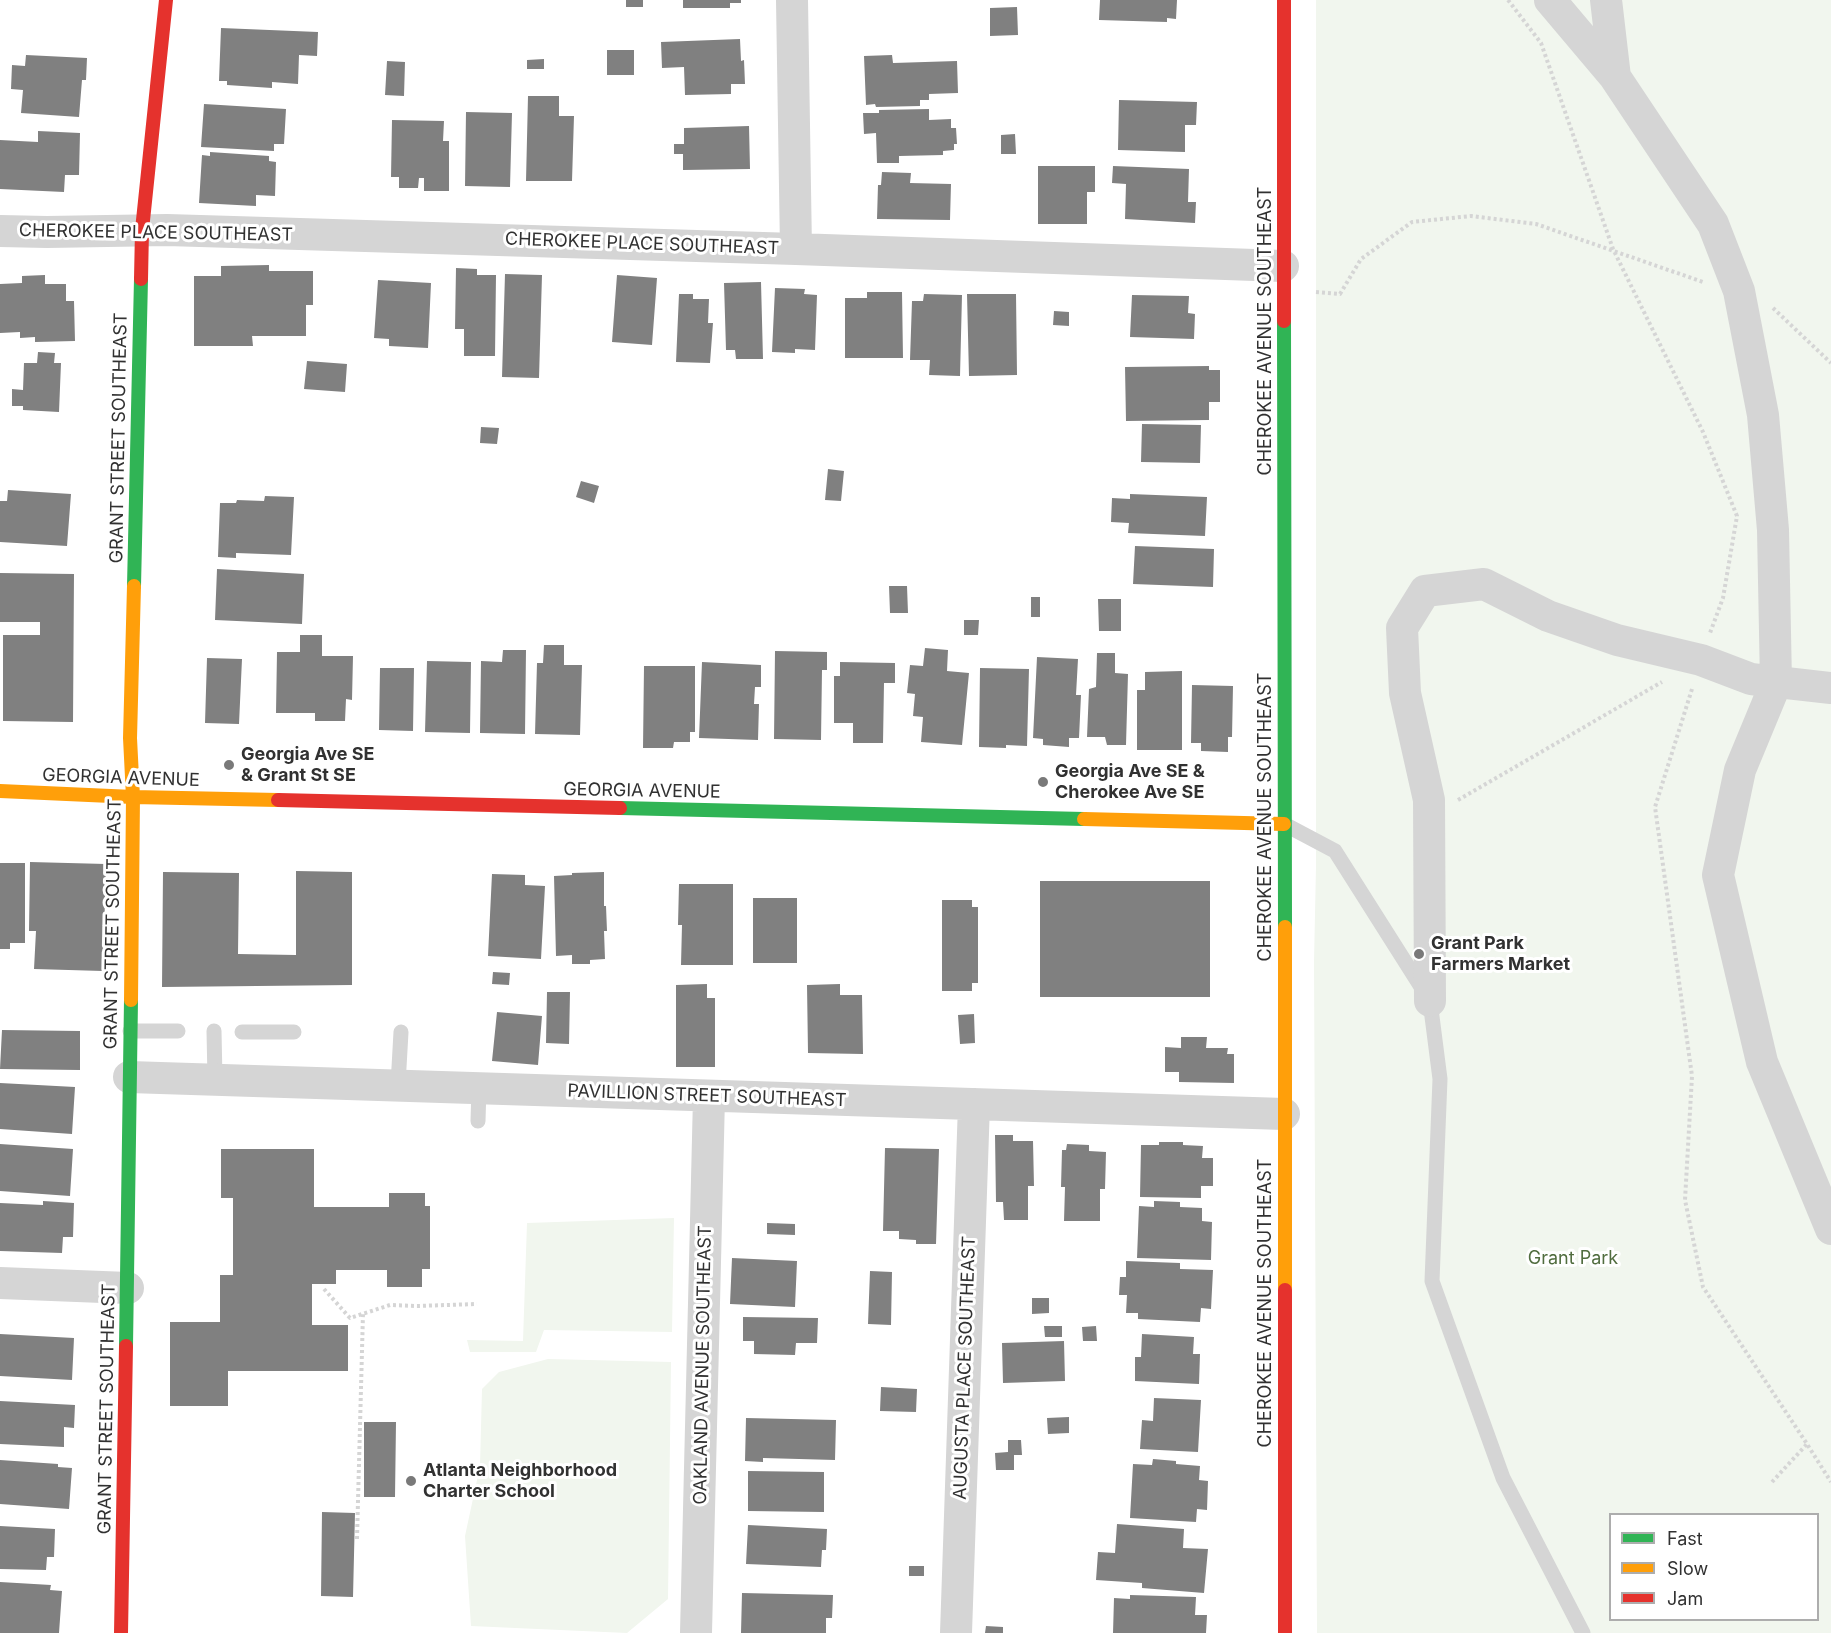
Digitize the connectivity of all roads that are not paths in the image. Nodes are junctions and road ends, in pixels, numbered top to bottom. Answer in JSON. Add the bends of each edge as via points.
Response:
{"nodes":[{"id":1,"x":166,"y":0,"type":"edge"},
{"id":2,"x":792,"y":0,"type":"edge"},
{"id":3,"x":1284,"y":0,"type":"edge"},
{"id":4,"x":1550,"y":0,"type":"edge"},
{"id":5,"x":1606,"y":0,"type":"edge"},
{"id":6,"x":1615,"y":77,"type":"junction"},
{"id":7,"x":142,"y":230,"type":"junction"},
{"id":8,"x":0,"y":231,"type":"edge"},
{"id":9,"x":796,"y":249,"type":"junction"},
{"id":10,"x":1283,"y":266,"type":"junction"},
{"id":11,"x":1776,"y":683,"type":"junction"},
{"id":12,"x":1831,"y":688,"type":"edge"},
{"id":13,"x":0,"y":791,"type":"edge"},
{"id":14,"x":133,"y":797,"type":"junction"},
{"id":15,"x":1284,"y":824,"type":"junction"},
{"id":16,"x":1430,"y":1001,"type":"junction"},
{"id":17,"x":130,"y":1031,"type":"junction"},
{"id":18,"x":178,"y":1031,"type":"dead end"},
{"id":19,"x":214,"y":1031,"type":"dead end"},
{"id":20,"x":242,"y":1032,"type":"dead end"},
{"id":21,"x":294,"y":1032,"type":"dead end"},
{"id":22,"x":401,"y":1032,"type":"dead end"},
{"id":23,"x":129,"y":1077,"type":"junction"},
{"id":24,"x":214,"y":1078,"type":"junction"},
{"id":25,"x":398,"y":1085,"type":"junction"},
{"id":26,"x":479,"y":1087,"type":"junction"},
{"id":27,"x":709,"y":1097,"type":"junction"},
{"id":28,"x":974,"y":1104,"type":"junction"},
{"id":29,"x":1284,"y":1114,"type":"junction"},
{"id":30,"x":478,"y":1121,"type":"dead end"},
{"id":31,"x":1831,"y":1229,"type":"edge"},
{"id":32,"x":0,"y":1283,"type":"edge"},
{"id":33,"x":128,"y":1288,"type":"junction"},
{"id":34,"x":121,"y":1633,"type":"edge"},
{"id":35,"x":696,"y":1633,"type":"edge"},
{"id":36,"x":956,"y":1633,"type":"edge"},
{"id":37,"x":1285,"y":1633,"type":"edge"},
{"id":38,"x":1583,"y":1633,"type":"edge"}],
"edges":[{"from":1,"to":7,"type":"street","name":"GRANT STREET SOUTHEAST"},
{"from":2,"to":9,"type":"street"},
{"from":3,"to":10,"type":"street","name":"CHEROKEE AVENUE SOUTHEAST"},
{"from":4,"to":6,"type":"street"},
{"from":5,"to":6,"type":"street"},
{"from":6,"to":11,"type":"street","via":[[1713,224],[1739,291],[1763,415],[1773,530]]},
{"from":7,"to":8,"type":"street","name":"CHEROKEE PLACE SOUTHEAST"},
{"from":7,"to":9,"type":"street","name":"CHEROKEE PLACE SOUTHEAST"},
{"from":7,"to":14,"type":"street","name":"GRANT STREET SOUTHEAST","via":[[130,738]]},
{"from":9,"to":10,"type":"street","name":"CHEROKEE PLACE SOUTHEAST"},
{"from":10,"to":15,"type":"street","name":"CHEROKEE AVENUE SOUTHEAST"},
{"from":11,"to":12,"type":"street"},
{"from":11,"to":16,"type":"street","via":[[1617,640],[1548,616],[1484,584],[1425,591],[1402,628],[1405,693],[1429,800]]},
{"from":11,"to":31,"type":"street","via":[[1740,770],[1718,876],[1761,1062]]},
{"from":13,"to":14,"type":"street","name":"GEORGIA AVENUE"},
{"from":14,"to":15,"type":"street","name":"GEORGIA AVENUE"},
{"from":14,"to":17,"type":"street","name":"GRANT STREET SOUTHEAST"},
{"from":15,"to":16,"type":"lane","via":[[1335,851]]},
{"from":15,"to":29,"type":"street","name":"CHEROKEE AVENUE SOUTHEAST"},
{"from":16,"to":38,"type":"lane","via":[[1440,1079],[1432,1281],[1503,1478]]},
{"from":17,"to":18,"type":"lane"},
{"from":17,"to":23,"type":"street","name":"GRANT STREET SOUTHEAST"},
{"from":19,"to":24,"type":"lane"},
{"from":20,"to":21,"type":"lane"},
{"from":22,"to":25,"type":"lane"},
{"from":23,"to":24,"type":"street","name":"PAVILLION STREET SOUTHEAST"},
{"from":23,"to":33,"type":"street","name":"GRANT STREET SOUTHEAST"},
{"from":24,"to":25,"type":"street","name":"PAVILLION STREET SOUTHEAST"},
{"from":25,"to":26,"type":"street","name":"PAVILLION STREET SOUTHEAST"},
{"from":26,"to":27,"type":"street","name":"PAVILLION STREET SOUTHEAST"},
{"from":26,"to":30,"type":"lane"},
{"from":27,"to":28,"type":"street","name":"PAVILLION STREET SOUTHEAST"},
{"from":27,"to":35,"type":"street","name":"OAKLAND AVENUE SOUTHEAST"},
{"from":28,"to":29,"type":"street","name":"PAVILLION STREET SOUTHEAST"},
{"from":28,"to":36,"type":"street","name":"AUGUSTA PLACE SOUTHEAST"},
{"from":29,"to":37,"type":"street","name":"CHEROKEE AVENUE SOUTHEAST"},
{"from":32,"to":33,"type":"street"},
{"from":33,"to":34,"type":"street","name":"GRANT STREET SOUTHEAST"}]}
